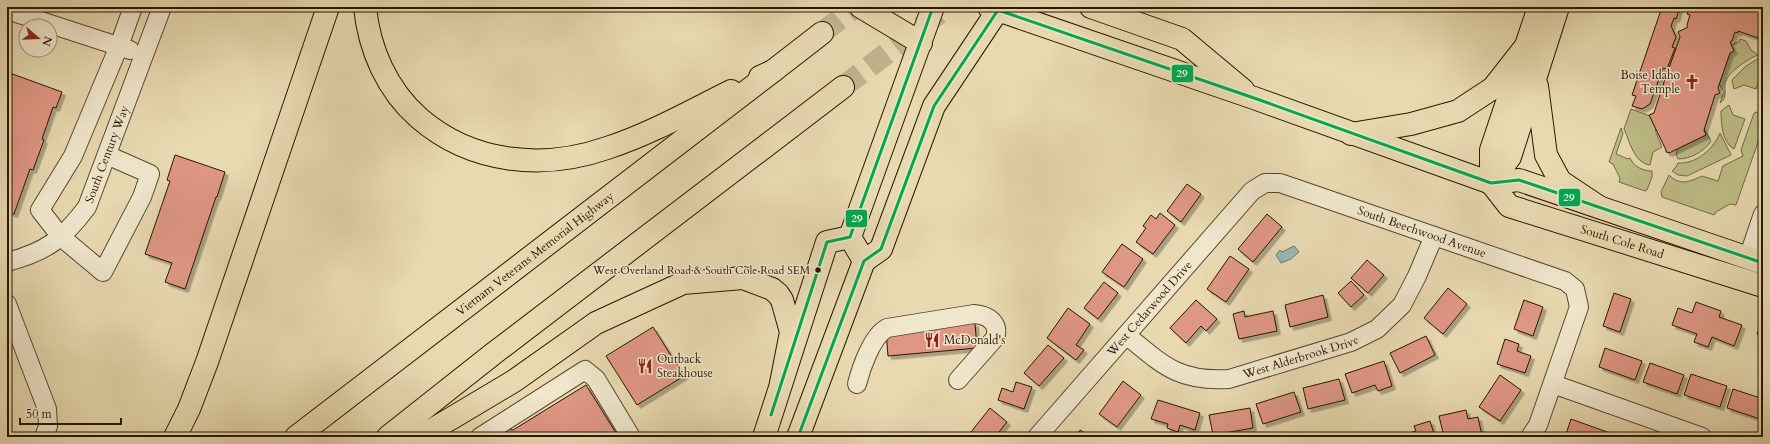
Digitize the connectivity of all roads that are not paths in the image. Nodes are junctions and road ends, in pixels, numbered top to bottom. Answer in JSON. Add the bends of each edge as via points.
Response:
{"nodes":[{"id":1,"x":133,"y":7,"type":"edge"},
{"id":2,"x":162,"y":7,"type":"edge"},
{"id":3,"x":328,"y":7,"type":"edge"},
{"id":4,"x":365,"y":7,"type":"edge"},
{"id":5,"x":861,"y":7,"type":"edge"},
{"id":6,"x":933,"y":7,"type":"edge"},
{"id":7,"x":1091,"y":7,"type":"edge"},
{"id":8,"x":1539,"y":7,"type":"edge"},
{"id":9,"x":1558,"y":7,"type":"edge"},
{"id":10,"x":994,"y":9,"type":"edge"},
{"id":11,"x":7,"y":10,"type":"edge"},
{"id":12,"x":822,"y":33,"type":"tunnel mouth"},
{"id":13,"x":921,"y":42,"type":"junction"},
{"id":14,"x":119,"y":46,"type":"junction"},
{"id":15,"x":1526,"y":46,"type":"junction"},
{"id":16,"x":144,"y":54,"type":"junction"},
{"id":17,"x":773,"y":71,"type":"junction"},
{"id":18,"x":1536,"y":77,"type":"junction"},
{"id":19,"x":843,"y":87,"type":"tunnel mouth"},
{"id":20,"x":1254,"y":98,"type":"junction"},
{"id":21,"x":1351,"y":134,"type":"junction"},
{"id":22,"x":107,"y":155,"type":"junction"},
{"id":23,"x":1265,"y":183,"type":"joint"},
{"id":24,"x":1490,"y":183,"type":"junction"},
{"id":25,"x":1599,"y":207,"type":"junction"},
{"id":26,"x":1763,"y":214,"type":"edge"},
{"id":27,"x":1434,"y":236,"type":"junction"},
{"id":28,"x":61,"y":237,"type":"junction"},
{"id":29,"x":850,"y":237,"type":"junction"},
{"id":30,"x":1756,"y":260,"type":"edge"},
{"id":31,"x":864,"y":261,"type":"junction"},
{"id":32,"x":7,"y":262,"type":"edge"},
{"id":33,"x":1763,"y":286,"type":"edge"},
{"id":34,"x":9,"y":314,"type":"edge"},
{"id":35,"x":1126,"y":335,"type":"junction"},
{"id":36,"x":958,"y":380,"type":"dead end"},
{"id":37,"x":781,"y":383,"type":"junction"},
{"id":38,"x":857,"y":384,"type":"dead end"},
{"id":39,"x":1553,"y":384,"type":"junction"},
{"id":40,"x":44,"y":437,"type":"edge"},
{"id":41,"x":176,"y":437,"type":"edge"},
{"id":42,"x":296,"y":437,"type":"edge"},
{"id":43,"x":388,"y":437,"type":"edge"},
{"id":44,"x":420,"y":437,"type":"edge"},
{"id":45,"x":480,"y":437,"type":"edge"},
{"id":46,"x":631,"y":437,"type":"edge"},
{"id":47,"x":764,"y":437,"type":"edge"},
{"id":48,"x":798,"y":437,"type":"edge"},
{"id":49,"x":1037,"y":437,"type":"edge"},
{"id":50,"x":1530,"y":437,"type":"edge"},
{"id":51,"x":1702,"y":437,"type":"edge"}],
"edges":[{"from":1,"to":14,"type":"street"},
{"from":2,"to":16,"type":"street","name":"South Century Way"},
{"from":3,"to":41,"type":"main road","via":[[207,362]]},
{"from":4,"to":17,"type":"main road","via":[[376,56],[390,84],[408,108],[430,127],[455,143],[482,154],[505,158],[525,161],[557,159],[606,149]]},
{"from":5,"to":13,"type":"main road"},
{"from":6,"to":13,"type":"main road"},
{"from":7,"to":20,"type":"main road","via":[[1182,39]]},
{"from":8,"to":15,"type":"main road"},
{"from":9,"to":18,"type":"main road"},
{"from":10,"to":20,"type":"main road","name":"South Cole Road"},
{"from":10,"to":31,"type":"main road","via":[[934,106],[881,249]]},
{"from":11,"to":14,"type":"street"},
{"from":12,"to":17,"type":"main road"},
{"from":13,"to":29,"type":"main road"},
{"from":14,"to":16,"type":"street"},
{"from":14,"to":28,"type":"street","via":[[74,156],[40,210]]},
{"from":15,"to":21,"type":"main road","via":[[1493,88],[1458,111],[1411,124]]},
{"from":15,"to":24,"type":"main road","via":[[1491,150]]},
{"from":16,"to":22,"type":"street","name":"South Century Way"},
{"from":17,"to":42,"type":"main road","name":"Vietnam Veterans Memorial Highway"},
{"from":18,"to":24,"type":"main road","via":[[1510,157]]},
{"from":18,"to":25,"type":"main road","via":[[1546,155],[1560,181]]},
{"from":19,"to":43,"type":"main road"},
{"from":20,"to":21,"type":"main road","name":"South Cole Road"},
{"from":21,"to":24,"type":"main road","name":"South Cole Road"},
{"from":22,"to":28,"type":"street","name":"South Century Way","via":[[87,207]]},
{"from":22,"to":28,"type":"street","via":[[150,174],[142,197],[103,272]]},
{"from":23,"to":27,"type":"street","name":"South Beechwood Avenue","via":[[1280,183]]},
{"from":23,"to":35,"type":"street","name":"West Cedarwood Drive","via":[[1252,191]]},
{"from":24,"to":25,"type":"main road","name":"South Cole Road","via":[[1519,180]]},
{"from":24,"to":33,"type":"main road","name":"South Cole Road","via":[[1509,206]]},
{"from":25,"to":30,"type":"main road","name":"South Cole Road"},
{"from":26,"to":30,"type":"street"},
{"from":27,"to":35,"type":"street","name":"West Alderbrook Drive","via":[[1402,305],[1377,329],[1351,342],[1229,379],[1211,380],[1180,373],[1164,366]]},
{"from":27,"to":39,"type":"street","name":"South Beechwood Avenue","via":[[1565,281],[1575,289],[1579,307]]},
{"from":28,"to":32,"type":"street","name":"South Century Way","via":[[39,252]]},
{"from":29,"to":31,"type":"main road"},
{"from":29,"to":37,"type":"main road","via":[[827,242]]},
{"from":31,"to":48,"type":"main road"},
{"from":34,"to":40,"type":"street","via":[[47,409],[48,426]]},
{"from":35,"to":49,"type":"street","name":"West Cedarwood Drive"},
{"from":36,"to":38,"type":"street","via":[[995,338],[996,326],[988,317],[974,314],[887,328],[877,336],[860,370]]},
{"from":37,"to":44,"type":"main road","via":[[791,332],[778,294],[772,289],[743,278],[683,283],[596,323],[514,381]]},
{"from":37,"to":47,"type":"main road"},
{"from":39,"to":50,"type":"street","via":[[1538,425]]},
{"from":39,"to":51,"type":"street"},
{"from":45,"to":46,"type":"street","via":[[585,370],[596,379]]}]}
